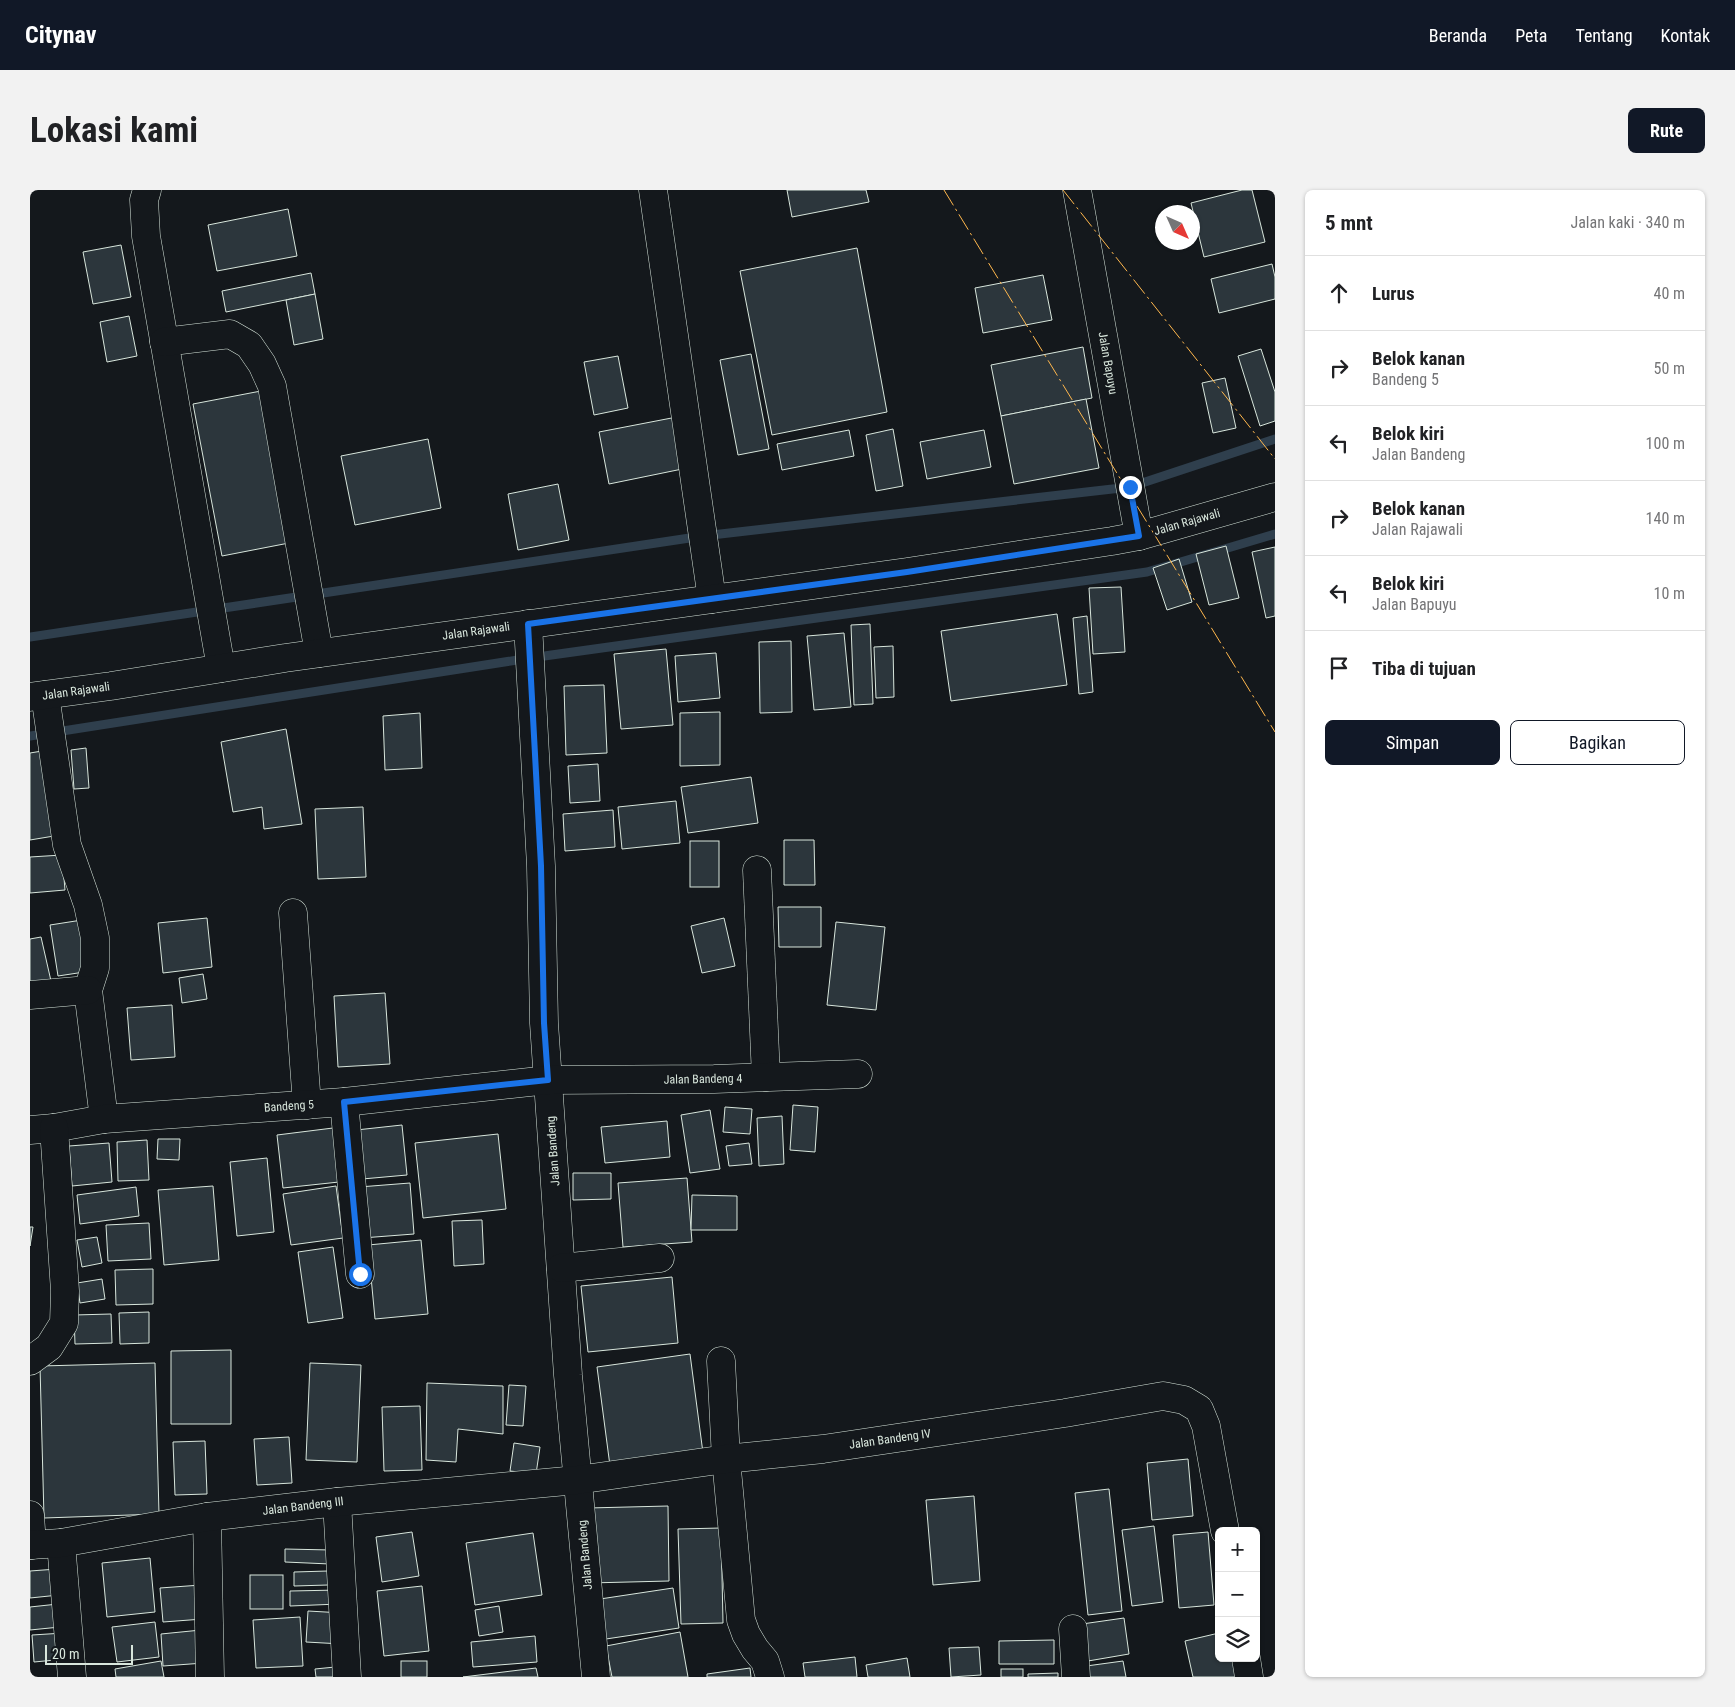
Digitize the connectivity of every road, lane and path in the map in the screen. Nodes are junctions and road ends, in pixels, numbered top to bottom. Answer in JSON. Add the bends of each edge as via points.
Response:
{"nodes":[{"id":1,"x":147,"y":190,"type":"edge"},
{"id":2,"x":653,"y":190,"type":"edge"},
{"id":3,"x":1078,"y":190,"type":"edge"},
{"id":4,"x":164,"y":342,"type":"junction"},
{"id":5,"x":1275,"y":497,"type":"edge"},
{"id":6,"x":1139,"y":536,"type":"junction"},
{"id":7,"x":712,"y":598,"type":"junction"},
{"id":8,"x":528,"y":624,"type":"junction"},
{"id":9,"x":319,"y":653,"type":"junction"},
{"id":10,"x":221,"y":668,"type":"junction"},
{"id":11,"x":38,"y":696,"type":"edge"},
{"id":12,"x":757,"y":870,"type":"dead end"},
{"id":13,"x":293,"y":913,"type":"dead end"},
{"id":14,"x":88,"y":990,"type":"junction"},
{"id":15,"x":30,"y":995,"type":"edge"},
{"id":16,"x":858,"y":1074,"type":"dead end"},
{"id":17,"x":766,"y":1077,"type":"junction"},
{"id":18,"x":548,"y":1080,"type":"junction"},
{"id":19,"x":344,"y":1102,"type":"junction"},
{"id":20,"x":307,"y":1105,"type":"junction"},
{"id":21,"x":104,"y":1120,"type":"junction"},
{"id":22,"x":42,"y":1129,"type":"edge"},
{"id":23,"x":660,"y":1258,"type":"dead end"},
{"id":24,"x":560,"y":1268,"type":"junction"},
{"id":25,"x":360,"y":1274,"type":"dead end"},
{"id":26,"x":30,"y":1361,"type":"edge"},
{"id":27,"x":721,"y":1361,"type":"dead end"},
{"id":28,"x":726,"y":1459,"type":"junction"},
{"id":29,"x":578,"y":1480,"type":"junction"},
{"id":30,"x":337,"y":1502,"type":"junction"},
{"id":31,"x":30,"y":1515,"type":"edge"},
{"id":32,"x":207,"y":1518,"type":"junction"},
{"id":33,"x":1224,"y":1527,"type":"edge"},
{"id":34,"x":61,"y":1543,"type":"junction"},
{"id":35,"x":31,"y":1545,"type":"edge"},
{"id":36,"x":1073,"y":1630,"type":"dead end"},
{"id":37,"x":1247,"y":1662,"type":"edge"},
{"id":38,"x":72,"y":1677,"type":"edge"},
{"id":39,"x":210,"y":1677,"type":"edge"},
{"id":40,"x":347,"y":1677,"type":"edge"},
{"id":41,"x":596,"y":1677,"type":"edge"},
{"id":42,"x":770,"y":1677,"type":"edge"},
{"id":43,"x":1076,"y":1677,"type":"edge"},
{"id":44,"x":1249,"y":1677,"type":"edge"}],
"edges":[{"from":1,"to":4,"type":"street","via":[[144,200],[146,236]]},
{"from":2,"to":7,"type":"street"},
{"from":3,"to":6,"type":"street","name":"Jalan Bapuyu"},
{"from":4,"to":9,"type":"street","via":[[230,334],[249,344],[262,364],[272,386]]},
{"from":4,"to":10,"type":"street"},
{"from":5,"to":6,"type":"street","name":"Jalan Rajawali"},
{"from":6,"to":7,"type":"street","name":"Jalan Rajawali"},
{"from":7,"to":8,"type":"street","name":"Jalan Rajawali"},
{"from":8,"to":9,"type":"street","name":"Jalan Rajawali"},
{"from":8,"to":18,"type":"street","name":"Jalan Bandeng"},
{"from":9,"to":10,"type":"street","name":"Jalan Rajawali"},
{"from":10,"to":11,"type":"street","name":"Jalan Rajawali"},
{"from":11,"to":14,"type":"street","via":[[67,845],[96,938],[95,968]]},
{"from":12,"to":17,"type":"street"},
{"from":13,"to":20,"type":"street"},
{"from":14,"to":15,"type":"street"},
{"from":14,"to":21,"type":"street"},
{"from":16,"to":17,"type":"street","name":"Jalan Bandeng 4"},
{"from":17,"to":18,"type":"street","name":"Jalan Bandeng 4"},
{"from":18,"to":19,"type":"street","name":"Bandeng 5"},
{"from":18,"to":24,"type":"street","name":"Jalan Bandeng"},
{"from":19,"to":20,"type":"street","name":"Bandeng 5"},
{"from":19,"to":25,"type":"street"},
{"from":20,"to":21,"type":"street","name":"Bandeng 5"},
{"from":21,"to":22,"type":"street","name":"Bandeng 5"},
{"from":22,"to":26,"type":"street","via":[[65,1291],[64,1323],[49,1347]]},
{"from":23,"to":24,"type":"street"},
{"from":24,"to":29,"type":"street","name":"Jalan Bandeng"},
{"from":27,"to":28,"type":"street"},
{"from":28,"to":29,"type":"street","name":"Jalan Bandeng IV"},
{"from":28,"to":33,"type":"street","name":"Jalan Bandeng IV","via":[[823,1449],[1163,1396],[1184,1400],[1199,1410],[1206,1426]]},
{"from":28,"to":42,"type":"street","via":[[741,1620],[750,1642],[765,1661]]},
{"from":29,"to":30,"type":"street","name":"Jalan Bandeng III"},
{"from":29,"to":41,"type":"street","name":"Jalan Bandeng"},
{"from":30,"to":32,"type":"street","name":"Jalan Bandeng III"},
{"from":30,"to":40,"type":"street"},
{"from":31,"to":35,"type":"street"},
{"from":32,"to":34,"type":"street","name":"Jalan Bandeng III"},
{"from":32,"to":39,"type":"street"},
{"from":34,"to":35,"type":"street","name":"Jalan Bandeng III"},
{"from":34,"to":38,"type":"street"},
{"from":36,"to":43,"type":"street"},
{"from":37,"to":44,"type":"street"}]}
